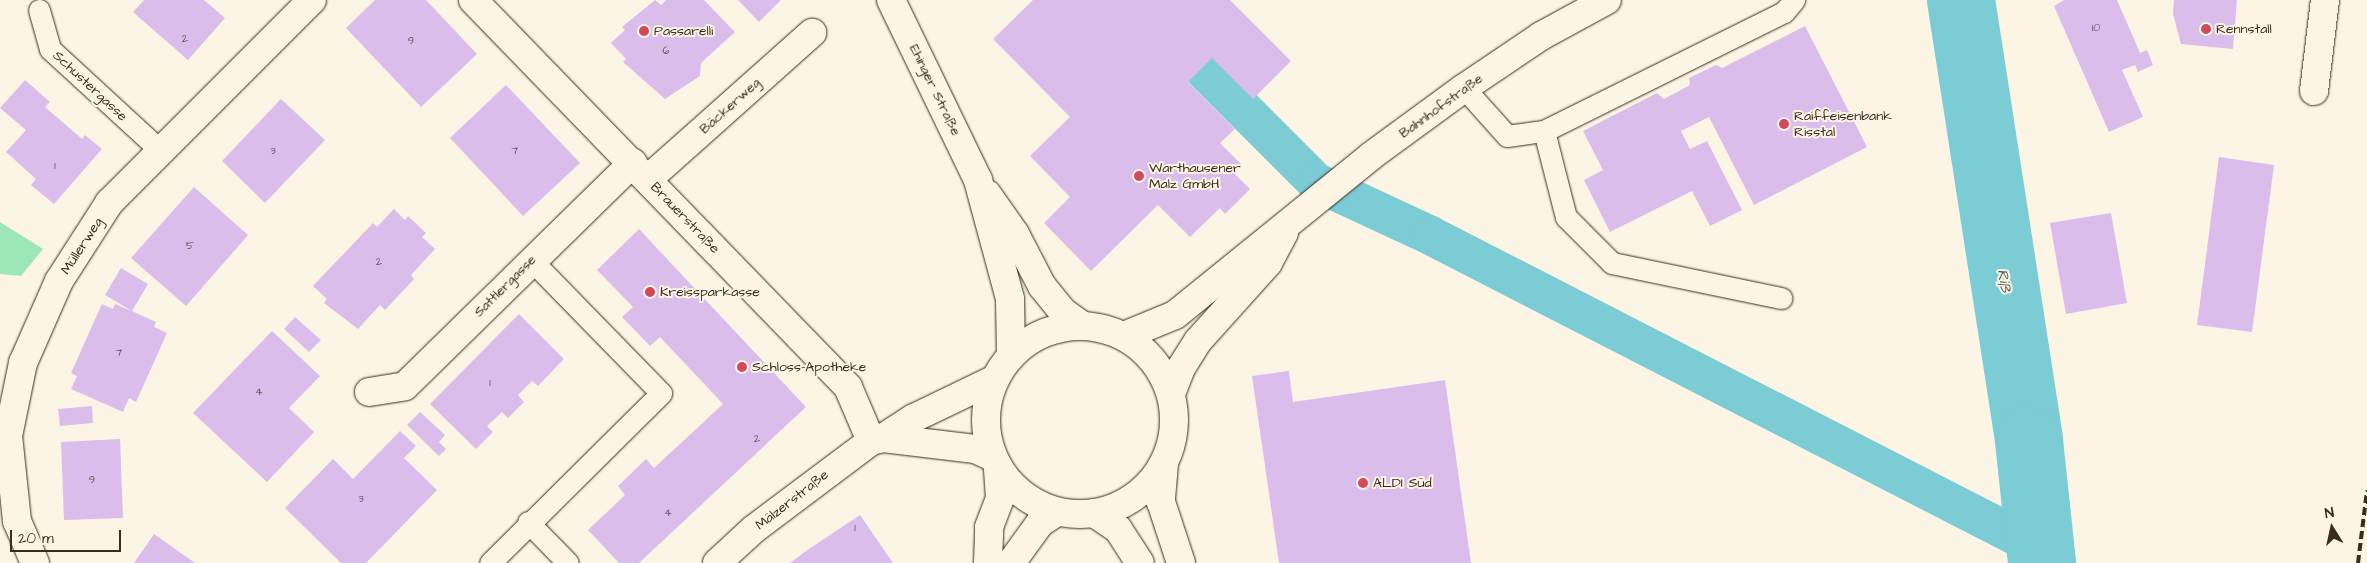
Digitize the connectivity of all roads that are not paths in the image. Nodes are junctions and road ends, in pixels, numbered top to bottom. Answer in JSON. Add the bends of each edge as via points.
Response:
{"nodes":[{"id":1,"x":312,"y":0,"type":"edge"},
{"id":2,"x":473,"y":0,"type":"edge"},
{"id":3,"x":891,"y":0,"type":"edge"},
{"id":4,"x":1607,"y":0,"type":"edge"},
{"id":5,"x":1794,"y":0,"type":"edge"},
{"id":6,"x":2325,"y":0,"type":"edge"},
{"id":7,"x":39,"y":10,"type":"dead end"},
{"id":8,"x":812,"y":33,"type":"dead end"},
{"id":9,"x":1464,"y":88,"type":"junction"},
{"id":10,"x":2314,"y":91,"type":"dead end"},
{"id":11,"x":1544,"y":132,"type":"junction"},
{"id":12,"x":160,"y":150,"type":"junction"},
{"id":13,"x":640,"y":171,"type":"junction"},
{"id":14,"x":978,"y":180,"type":"junction"},
{"id":15,"x":1286,"y":228,"type":"junction"},
{"id":16,"x":531,"y":260,"type":"junction"},
{"id":17,"x":1781,"y":298,"type":"dead end"},
{"id":18,"x":1081,"y":325,"type":"junction"},
{"id":19,"x":1124,"y":336,"type":"junction"},
{"id":20,"x":1011,"y":355,"type":"junction"},
{"id":21,"x":993,"y":380,"type":"junction"},
{"id":22,"x":369,"y":392,"type":"dead end"},
{"id":23,"x":1172,"y":394,"type":"junction"},
{"id":24,"x":4,"y":437,"type":"edge"},
{"id":25,"x":877,"y":440,"type":"junction"},
{"id":26,"x":995,"y":462,"type":"junction"},
{"id":27,"x":1164,"y":464,"type":"junction"},
{"id":28,"x":1057,"y":512,"type":"junction"},
{"id":29,"x":1094,"y":513,"type":"junction"},
{"id":30,"x":528,"y":522,"type":"junction"},
{"id":31,"x":35,"y":563,"type":"edge"},
{"id":32,"x":490,"y":563,"type":"edge"},
{"id":33,"x":568,"y":563,"type":"edge"},
{"id":34,"x":717,"y":563,"type":"edge"},
{"id":35,"x":988,"y":563,"type":"edge"},
{"id":36,"x":1011,"y":563,"type":"edge"},
{"id":37,"x":1140,"y":563,"type":"edge"},
{"id":38,"x":1181,"y":563,"type":"edge"}],
"edges":[{"from":1,"to":12,"type":"street","name":"Müllerweg"},
{"from":2,"to":13,"type":"street","name":"Brauerstraße"},
{"from":3,"to":14,"type":"street","name":"Ehinger Straße"},
{"from":4,"to":9,"type":"street","name":"Bahnhofstraße","via":[[1541,36]]},
{"from":5,"to":11,"type":"lane","via":[[1784,12]]},
{"from":6,"to":10,"type":"street"},
{"from":7,"to":12,"type":"lane","name":"Schustergasse","via":[[50,49]]},
{"from":8,"to":13,"type":"street","name":"Bäckerweg"},
{"from":9,"to":11,"type":"lane","via":[[1507,136]]},
{"from":9,"to":15,"type":"street","name":"Bahnhofstraße","via":[[1371,156]]},
{"from":11,"to":17,"type":"lane","via":[[1566,217],[1612,263]]},
{"from":12,"to":24,"type":"street","name":"Müllerweg","via":[[110,203],[59,281],[23,363]]},
{"from":13,"to":16,"type":"street","name":"Sattlergasse"},
{"from":13,"to":25,"type":"street","name":"Brauerstraße","via":[[848,386]]},
{"from":14,"to":18,"type":"street","name":"Ehinger Straße","via":[[1016,234],[1042,286],[1062,311]]},
{"from":14,"to":20,"type":"street","name":"Ehinger Straße","via":[[1010,300]]},
{"from":15,"to":19,"type":"street","name":"Bahnhofstraße","via":[[1175,315]]},
{"from":15,"to":23,"type":"street","name":"Bahnhofstraße","via":[[1268,263],[1198,340],[1181,368]]},
{"from":16,"to":22,"type":"street","name":"Sattlergasse","via":[[406,386]]},
{"from":16,"to":30,"type":"lane","via":[[661,392]]},
{"from":18,"to":19,"type":"street"},
{"from":18,"to":20,"type":"street","via":[[1043,333]]},
{"from":19,"to":23,"type":"street","via":[[1145,351],[1161,370]]},
{"from":20,"to":21,"type":"street"},
{"from":21,"to":25,"type":"street","via":[[914,418]]},
{"from":21,"to":26,"type":"street","via":[[985,427]]},
{"from":23,"to":27,"type":"street","via":[[1172,442]]},
{"from":24,"to":31,"type":"street","name":"Müllerweg","via":[[17,521]]},
{"from":25,"to":26,"type":"street","via":[[975,449]]},
{"from":25,"to":34,"type":"street","name":"Mälzerstraße","via":[[754,529]]},
{"from":26,"to":28,"type":"street","via":[[1022,495]]},
{"from":26,"to":35,"type":"street","via":[[1000,498],[989,527]]},
{"from":27,"to":29,"type":"street","via":[[1133,498]]},
{"from":27,"to":38,"type":"street","via":[[1162,502]]},
{"from":28,"to":29,"type":"street"},
{"from":28,"to":36,"type":"street","via":[[1040,524]]},
{"from":29,"to":37,"type":"street","via":[[1118,529]]},
{"from":30,"to":32,"type":"lane"},
{"from":30,"to":33,"type":"lane"}]}
